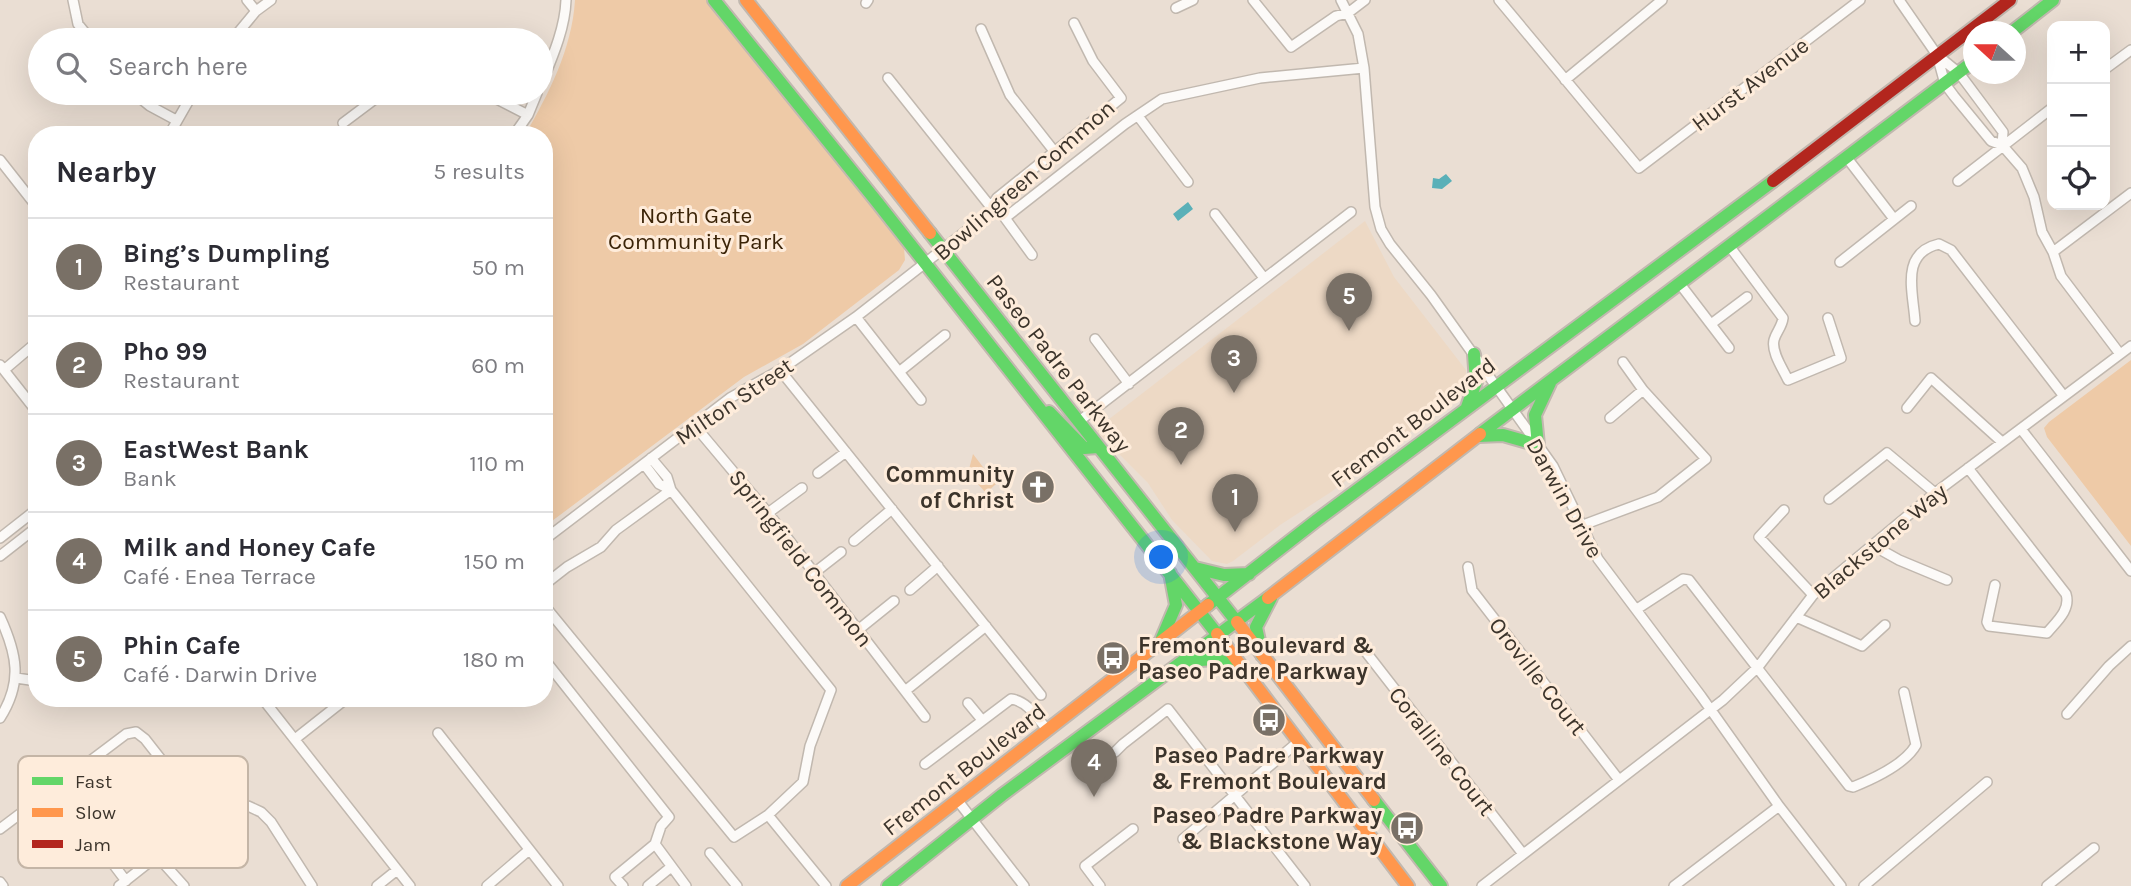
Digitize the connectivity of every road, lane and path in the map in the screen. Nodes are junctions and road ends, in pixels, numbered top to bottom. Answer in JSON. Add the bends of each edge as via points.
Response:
{"nodes":[{"id":1,"x":73,"y":0,"type":"edge"},
{"id":2,"x":247,"y":0,"type":"edge"},
{"id":3,"x":271,"y":0,"type":"edge"},
{"id":4,"x":566,"y":0,"type":"edge"},
{"id":5,"x":714,"y":0,"type":"edge"},
{"id":6,"x":746,"y":0,"type":"edge"},
{"id":7,"x":1193,"y":0,"type":"edge"},
{"id":8,"x":1253,"y":0,"type":"edge"},
{"id":9,"x":1341,"y":0,"type":"edge"},
{"id":10,"x":1365,"y":0,"type":"edge"},
{"id":11,"x":1499,"y":0,"type":"edge"},
{"id":12,"x":1662,"y":0,"type":"edge"},
{"id":13,"x":1860,"y":0,"type":"edge"},
{"id":14,"x":1899,"y":0,"type":"edge"},
{"id":15,"x":2010,"y":0,"type":"edge"},
{"id":16,"x":2053,"y":0,"type":"edge"},
{"id":17,"x":1176,"y":8,"type":"dead end"},
{"id":18,"x":256,"y":11,"type":"junction"},
{"id":19,"x":1348,"y":13,"type":"junction"},
{"id":20,"x":2026,"y":21,"type":"edge"},
{"id":21,"x":1074,"y":23,"type":"dead end"},
{"id":22,"x":81,"y":28,"type":"edge"},
{"id":23,"x":242,"y":28,"type":"edge"},
{"id":24,"x":981,"y":29,"type":"dead end"},
{"id":25,"x":553,"y":50,"type":"edge"},
{"id":26,"x":2131,"y":50,"type":"edge"},
{"id":27,"x":1937,"y":55,"type":"junction"},
{"id":28,"x":2110,"y":65,"type":"edge"},
{"id":29,"x":1364,"y":68,"type":"junction"},
{"id":30,"x":1963,"y":70,"type":"edge"},
{"id":31,"x":1959,"y":73,"type":"junction"},
{"id":32,"x":888,"y":78,"type":"dead end"},
{"id":33,"x":1565,"y":80,"type":"junction"},
{"id":34,"x":1945,"y":84,"type":"junction"},
{"id":35,"x":149,"y":105,"type":"edge"},
{"id":36,"x":185,"y":105,"type":"edge"},
{"id":37,"x":367,"y":105,"type":"edge"},
{"id":38,"x":508,"y":105,"type":"edge"},
{"id":39,"x":532,"y":105,"type":"edge"},
{"id":40,"x":2047,"y":112,"type":"edge"},
{"id":41,"x":528,"y":115,"type":"junction"},
{"id":42,"x":1138,"y":116,"type":"junction"},
{"id":43,"x":176,"y":120,"type":"junction"},
{"id":44,"x":343,"y":123,"type":"dead end"},
{"id":45,"x":173,"y":126,"type":"edge"},
{"id":46,"x":520,"y":126,"type":"edge"},
{"id":47,"x":2002,"y":145,"type":"junction"},
{"id":48,"x":1054,"y":150,"type":"junction"},
{"id":49,"x":1847,"y":158,"type":"junction"},
{"id":50,"x":0,"y":160,"type":"edge"},
{"id":51,"x":1958,"y":181,"type":"dead end"},
{"id":52,"x":1188,"y":182,"type":"dead end"},
{"id":53,"x":2131,"y":193,"type":"edge"},
{"id":54,"x":28,"y":196,"type":"edge"},
{"id":55,"x":990,"y":206,"type":"junction"},
{"id":56,"x":1911,"y":206,"type":"dead end"},
{"id":57,"x":1351,"y":212,"type":"dead end"},
{"id":58,"x":1215,"y":214,"type":"dead end"},
{"id":59,"x":1894,"y":219,"type":"junction"},
{"id":60,"x":1730,"y":247,"type":"junction"},
{"id":61,"x":943,"y":250,"type":"junction"},
{"id":62,"x":2053,"y":252,"type":"junction"},
{"id":63,"x":1032,"y":255,"type":"dead end"},
{"id":64,"x":1840,"y":262,"type":"dead end"},
{"id":65,"x":926,"y":264,"type":"junction"},
{"id":66,"x":1264,"y":278,"type":"junction"},
{"id":67,"x":1680,"y":284,"type":"junction"},
{"id":68,"x":1746,"y":297,"type":"dead end"},
{"id":69,"x":856,"y":317,"type":"junction"},
{"id":70,"x":1828,"y":318,"type":"dead end"},
{"id":71,"x":1915,"y":321,"type":"dead end"},
{"id":72,"x":1711,"y":324,"type":"junction"},
{"id":73,"x":945,"y":335,"type":"dead end"},
{"id":74,"x":1096,"y":339,"type":"dead end"},
{"id":75,"x":2131,"y":346,"type":"edge"},
{"id":76,"x":1729,"y":348,"type":"dead end"},
{"id":77,"x":28,"y":349,"type":"edge"},
{"id":78,"x":1474,"y":354,"type":"junction"},
{"id":79,"x":2120,"y":354,"type":"junction"},
{"id":80,"x":1623,"y":362,"type":"dead end"},
{"id":81,"x":2,"y":368,"type":"edge"},
{"id":82,"x":780,"y":370,"type":"junction"},
{"id":83,"x":898,"y":372,"type":"junction"},
{"id":84,"x":1553,"y":377,"type":"junction"},
{"id":85,"x":1129,"y":384,"type":"junction"},
{"id":86,"x":1496,"y":385,"type":"junction"},
{"id":87,"x":1643,"y":390,"type":"junction"},
{"id":88,"x":2063,"y":395,"type":"junction"},
{"id":89,"x":1029,"y":397,"type":"junction"},
{"id":90,"x":921,"y":400,"type":"dead end"},
{"id":91,"x":28,"y":401,"type":"edge"},
{"id":92,"x":1466,"y":408,"type":"junction"},
{"id":93,"x":1512,"y":408,"type":"junction"},
{"id":94,"x":1907,"y":408,"type":"dead end"},
{"id":95,"x":1610,"y":418,"type":"dead end"},
{"id":96,"x":1078,"y":422,"type":"junction"},
{"id":97,"x":695,"y":426,"type":"junction"},
{"id":98,"x":2021,"y":429,"type":"junction"},
{"id":99,"x":1478,"y":436,"type":"junction"},
{"id":100,"x":2001,"y":442,"type":"junction"},
{"id":101,"x":1538,"y":445,"type":"junction"},
{"id":102,"x":1098,"y":447,"type":"junction"},
{"id":103,"x":846,"y":452,"type":"junction"},
{"id":104,"x":648,"y":461,"type":"junction"},
{"id":105,"x":1968,"y":468,"type":"junction"},
{"id":106,"x":818,"y":473,"type":"dead end"},
{"id":107,"x":802,"y":488,"type":"dead end"},
{"id":108,"x":671,"y":490,"type":"junction"},
{"id":109,"x":1935,"y":493,"type":"junction"},
{"id":110,"x":1829,"y":499,"type":"dead end"},
{"id":111,"x":892,"y":509,"type":"junction"},
{"id":112,"x":1784,"y":510,"type":"dead end"},
{"id":113,"x":768,"y":513,"type":"junction"},
{"id":114,"x":28,"y":516,"type":"edge"},
{"id":115,"x":1583,"y":525,"type":"junction"},
{"id":116,"x":553,"y":533,"type":"edge"},
{"id":117,"x":28,"y":534,"type":"edge"},
{"id":118,"x":0,"y":538,"type":"edge"},
{"id":119,"x":854,"y":541,"type":"dead end"},
{"id":120,"x":1872,"y":545,"type":"junction"},
{"id":121,"x":841,"y":552,"type":"dead end"},
{"id":122,"x":0,"y":556,"type":"edge"},
{"id":123,"x":938,"y":566,"type":"junction"},
{"id":124,"x":1468,"y":566,"type":"dead end"},
{"id":125,"x":1195,"y":568,"type":"junction"},
{"id":126,"x":2131,"y":570,"type":"edge"},
{"id":127,"x":814,"y":573,"type":"junction"},
{"id":128,"x":1170,"y":573,"type":"junction"},
{"id":129,"x":1249,"y":574,"type":"junction"},
{"id":130,"x":553,"y":578,"type":"edge"},
{"id":131,"x":1947,"y":579,"type":"dead end"},
{"id":132,"x":1995,"y":585,"type":"dead end"},
{"id":133,"x":910,"y":590,"type":"dead end"},
{"id":134,"x":1275,"y":591,"type":"junction"},
{"id":135,"x":1813,"y":595,"type":"junction"},
{"id":136,"x":1218,"y":598,"type":"junction"},
{"id":137,"x":894,"y":601,"type":"dead end"},
{"id":138,"x":1637,"y":609,"type":"junction"},
{"id":139,"x":1200,"y":611,"type":"junction"},
{"id":140,"x":553,"y":616,"type":"edge"},
{"id":141,"x":0,"y":617,"type":"edge"},
{"id":142,"x":1796,"y":617,"type":"junction"},
{"id":143,"x":1236,"y":621,"type":"junction"},
{"id":144,"x":1885,"y":625,"type":"dead end"},
{"id":145,"x":986,"y":626,"type":"junction"},
{"id":146,"x":858,"y":630,"type":"junction"},
{"id":147,"x":1218,"y":636,"type":"junction"},
{"id":148,"x":1160,"y":643,"type":"junction"},
{"id":149,"x":2131,"y":646,"type":"edge"},
{"id":150,"x":1362,"y":647,"type":"dead end"},
{"id":151,"x":1262,"y":655,"type":"junction"},
{"id":152,"x":1184,"y":661,"type":"junction"},
{"id":153,"x":1758,"y":667,"type":"junction"},
{"id":154,"x":1243,"y":669,"type":"junction"},
{"id":155,"x":553,"y":670,"type":"edge"},
{"id":156,"x":16,"y":678,"type":"junction"},
{"id":157,"x":28,"y":680,"type":"edge"},
{"id":158,"x":905,"y":691,"type":"junction"},
{"id":159,"x":1904,"y":692,"type":"dead end"},
{"id":160,"x":1041,"y":695,"type":"dead end"},
{"id":161,"x":968,"y":704,"type":"dead end"},
{"id":162,"x":269,"y":707,"type":"edge"},
{"id":163,"x":336,"y":707,"type":"edge"},
{"id":164,"x":1710,"y":710,"type":"junction"},
{"id":165,"x":2067,"y":714,"type":"dead end"},
{"id":166,"x":925,"y":717,"type":"dead end"},
{"id":167,"x":0,"y":719,"type":"edge"},
{"id":168,"x":982,"y":720,"type":"junction"},
{"id":169,"x":1048,"y":731,"type":"junction"},
{"id":170,"x":438,"y":733,"type":"dead end"},
{"id":171,"x":295,"y":739,"type":"junction"},
{"id":172,"x":1298,"y":743,"type":"junction"},
{"id":173,"x":1115,"y":752,"type":"dead end"},
{"id":174,"x":97,"y":756,"type":"edge"},
{"id":175,"x":158,"y":756,"type":"edge"},
{"id":176,"x":925,"y":764,"type":"dead end"},
{"id":177,"x":1619,"y":780,"type":"junction"},
{"id":178,"x":1987,"y":782,"type":"dead end"},
{"id":179,"x":1236,"y":796,"type":"junction"},
{"id":180,"x":958,"y":801,"type":"junction"},
{"id":181,"x":248,"y":806,"type":"edge"},
{"id":182,"x":1779,"y":806,"type":"junction"},
{"id":183,"x":18,"y":815,"type":"edge"},
{"id":184,"x":768,"y":815,"type":"junction"},
{"id":185,"x":972,"y":819,"type":"junction"},
{"id":186,"x":0,"y":829,"type":"edge"},
{"id":187,"x":1133,"y":830,"type":"dead end"},
{"id":188,"x":1183,"y":839,"type":"dead end"},
{"id":189,"x":655,"y":844,"type":"junction"},
{"id":190,"x":2094,"y":848,"type":"dead end"},
{"id":191,"x":529,"y":850,"type":"junction"},
{"id":192,"x":710,"y":853,"type":"dead end"},
{"id":193,"x":1523,"y":855,"type":"junction"},
{"id":194,"x":671,"y":867,"type":"junction"},
{"id":195,"x":112,"y":868,"type":"edge"},
{"id":196,"x":142,"y":868,"type":"edge"},
{"id":197,"x":168,"y":868,"type":"edge"},
{"id":198,"x":397,"y":870,"type":"junction"},
{"id":199,"x":123,"y":884,"type":"edge"},
{"id":200,"x":1303,"y":885,"type":"edge"},
{"id":201,"x":184,"y":886,"type":"edge"},
{"id":202,"x":312,"y":886,"type":"edge"},
{"id":203,"x":377,"y":886,"type":"edge"},
{"id":204,"x":409,"y":886,"type":"edge"},
{"id":205,"x":487,"y":886,"type":"edge"},
{"id":206,"x":558,"y":886,"type":"edge"},
{"id":207,"x":623,"y":886,"type":"edge"},
{"id":208,"x":648,"y":886,"type":"edge"},
{"id":209,"x":686,"y":886,"type":"edge"},
{"id":210,"x":737,"y":886,"type":"edge"},
{"id":211,"x":826,"y":886,"type":"edge"},
{"id":212,"x":847,"y":886,"type":"edge"},
{"id":213,"x":888,"y":886,"type":"edge"},
{"id":214,"x":1024,"y":886,"type":"edge"},
{"id":215,"x":1100,"y":886,"type":"edge"},
{"id":216,"x":1408,"y":886,"type":"edge"},
{"id":217,"x":1441,"y":886,"type":"edge"},
{"id":218,"x":1482,"y":886,"type":"edge"},
{"id":219,"x":1674,"y":886,"type":"edge"},
{"id":220,"x":1841,"y":886,"type":"edge"},
{"id":221,"x":1864,"y":886,"type":"edge"},
{"id":222,"x":2047,"y":886,"type":"edge"}],
"edges":[{"from":1,"to":22,"type":"street"},
{"from":2,"to":18,"type":"street"},
{"from":3,"to":18,"type":"street"},
{"from":4,"to":25,"type":"street"},
{"from":5,"to":65,"type":"main road","name":"Paseo Padre Parkway"},
{"from":6,"to":61,"type":"main road","name":"Paseo Padre Parkway"},
{"from":7,"to":17,"type":"street"},
{"from":8,"to":19,"type":"street","via":[[1291,47],[1336,16]]},
{"from":9,"to":19,"type":"street","name":"Darwin Drive"},
{"from":10,"to":19,"type":"street"},
{"from":11,"to":33,"type":"street"},
{"from":12,"to":33,"type":"street"},
{"from":13,"to":33,"type":"street","name":"Hurst Avenue","via":[[1639,168]]},
{"from":14,"to":27,"type":"street"},
{"from":15,"to":27,"type":"main road","name":"Fremont Boulevard"},
{"from":16,"to":20,"type":"main road"},
{"from":18,"to":23,"type":"street"},
{"from":19,"to":29,"type":"street","name":"Darwin Drive","via":[[1358,34]]},
{"from":21,"to":48,"type":"street","name":"Bowlingreen Common","via":[[1093,61],[1121,98]]},
{"from":24,"to":48,"type":"street","via":[[1010,95]]},
{"from":26,"to":28,"type":"street"},
{"from":27,"to":31,"type":"street"},
{"from":27,"to":34,"type":"street"},
{"from":27,"to":86,"type":"main road","name":"Fremont Boulevard"},
{"from":29,"to":42,"type":"street","via":[[1260,78],[1187,93],[1162,99]]},
{"from":29,"to":78,"type":"street","name":"Darwin Drive","via":[[1381,229]]},
{"from":30,"to":31,"type":"main road","name":"Fremont Boulevard"},
{"from":31,"to":34,"type":"main road","name":"Fremont Boulevard"},
{"from":31,"to":47,"type":"street","via":[[2003,132]]},
{"from":32,"to":55,"type":"street"},
{"from":34,"to":47,"type":"street","via":[[1991,141]]},
{"from":34,"to":49,"type":"main road","name":"Fremont Boulevard"},
{"from":35,"to":43,"type":"street"},
{"from":36,"to":43,"type":"street"},
{"from":37,"to":44,"type":"street"},
{"from":38,"to":41,"type":"street"},
{"from":39,"to":41,"type":"street"},
{"from":40,"to":47,"type":"street"},
{"from":41,"to":46,"type":"street"},
{"from":42,"to":52,"type":"street"},
{"from":42,"to":63,"type":"street","via":[[1005,218]]},
{"from":43,"to":45,"type":"street"},
{"from":47,"to":51,"type":"street"},
{"from":47,"to":62,"type":"street","via":[[2022,168]]},
{"from":48,"to":55,"type":"street","name":"Bowlingreen Common"},
{"from":49,"to":59,"type":"street"},
{"from":49,"to":60,"type":"main road","name":"Fremont Boulevard"},
{"from":50,"to":54,"type":"street"},
{"from":53,"to":62,"type":"street"},
{"from":55,"to":61,"type":"street","name":"Bowlingreen Common","via":[[984,217]]},
{"from":56,"to":59,"type":"street"},
{"from":57,"to":66,"type":"street"},
{"from":58,"to":66,"type":"street"},
{"from":59,"to":64,"type":"street"},
{"from":60,"to":67,"type":"main road","name":"Fremont Boulevard"},
{"from":60,"to":70,"type":"street","via":[[1783,318],[1774,348],[1788,380],[1841,358]]},
{"from":61,"to":65,"type":"street","name":"Bowlingreen Common"},
{"from":61,"to":96,"type":"main road","name":"Paseo Padre Parkway"},
{"from":62,"to":79,"type":"street","via":[[2061,276]]},
{"from":65,"to":69,"type":"street","name":"Milton Street"},
{"from":65,"to":89,"type":"main road","name":"Paseo Padre Parkway"},
{"from":66,"to":85,"type":"street"},
{"from":67,"to":72,"type":"street"},
{"from":67,"to":84,"type":"main road","name":"Fremont Boulevard"},
{"from":68,"to":72,"type":"street"},
{"from":69,"to":82,"type":"street","name":"Milton Street"},
{"from":69,"to":83,"type":"street"},
{"from":71,"to":88,"type":"street","via":[[1911,265],[1916,256],[1939,244],[1951,250]]},
{"from":72,"to":76,"type":"street"},
{"from":73,"to":83,"type":"street"},
{"from":74,"to":85,"type":"street"},
{"from":75,"to":79,"type":"street","name":"Blackstone Way"},
{"from":77,"to":81,"type":"street"},
{"from":78,"to":86,"type":"street","name":"Darwin Drive"},
{"from":78,"to":92,"type":"main road","via":[[1476,382]]},
{"from":79,"to":88,"type":"street","name":"Blackstone Way"},
{"from":80,"to":87,"type":"street"},
{"from":81,"to":91,"type":"street"},
{"from":82,"to":97,"type":"street","name":"Milton Street","via":[[730,398]]},
{"from":82,"to":103,"type":"street"},
{"from":83,"to":90,"type":"street"},
{"from":84,"to":93,"type":"main road","name":"Fremont Boulevard"},
{"from":84,"to":101,"type":"main road","via":[[1535,415]]},
{"from":85,"to":96,"type":"street"},
{"from":86,"to":92,"type":"main road","name":"Fremont Boulevard"},
{"from":86,"to":93,"type":"street","name":"Darwin Drive"},
{"from":87,"to":95,"type":"street"},
{"from":87,"to":115,"type":"street","via":[[1706,459],[1658,497]]},
{"from":88,"to":98,"type":"street","name":"Blackstone Way"},
{"from":89,"to":102,"type":"main road","via":[[1084,448]]},
{"from":89,"to":128,"type":"main road","name":"Paseo Padre Parkway"},
{"from":92,"to":129,"type":"main road","name":"Fremont Boulevard"},
{"from":93,"to":99,"type":"main road","name":"Fremont Boulevard"},
{"from":93,"to":101,"type":"street","name":"Darwin Drive"},
{"from":94,"to":100,"type":"street","via":[[1931,378]]},
{"from":96,"to":102,"type":"main road","name":"Paseo Padre Parkway"},
{"from":97,"to":104,"type":"street","name":"Milton Street"},
{"from":97,"to":113,"type":"street","name":"Springfield Common"},
{"from":98,"to":100,"type":"street","name":"Blackstone Way"},
{"from":98,"to":126,"type":"street"},
{"from":99,"to":101,"type":"main road","via":[[1503,435]]},
{"from":99,"to":134,"type":"main road","name":"Fremont Boulevard"},
{"from":100,"to":105,"type":"street","name":"Blackstone Way"},
{"from":101,"to":115,"type":"street","name":"Darwin Drive"},
{"from":102,"to":125,"type":"main road","name":"Paseo Padre Parkway"},
{"from":103,"to":106,"type":"street"},
{"from":103,"to":111,"type":"street"},
{"from":104,"to":108,"type":"street","via":[[659,484]]},
{"from":104,"to":116,"type":"street","name":"Milton Street"},
{"from":105,"to":109,"type":"street","name":"Blackstone Way"},
{"from":105,"to":132,"type":"street","via":[[2066,594],[2065,612],[2047,633],[1989,626]]},
{"from":107,"to":113,"type":"street"},
{"from":108,"to":130,"type":"street","via":[[616,530],[601,547]]},
{"from":108,"to":184,"type":"street","via":[[831,690],[810,746],[803,782]]},
{"from":109,"to":110,"type":"street","via":[[1887,453]]},
{"from":109,"to":120,"type":"street","name":"Blackstone Way"},
{"from":111,"to":119,"type":"street"},
{"from":111,"to":123,"type":"street"},
{"from":112,"to":135,"type":"street","via":[[1759,537]]},
{"from":113,"to":127,"type":"street","name":"Springfield Common"},
{"from":114,"to":118,"type":"street"},
{"from":115,"to":138,"type":"street","name":"Darwin Drive","via":[[1598,559]]},
{"from":117,"to":122,"type":"street"},
{"from":120,"to":131,"type":"street"},
{"from":120,"to":135,"type":"street","name":"Blackstone Way"},
{"from":121,"to":127,"type":"street"},
{"from":123,"to":133,"type":"street"},
{"from":123,"to":145,"type":"street"},
{"from":124,"to":177,"type":"street","name":"Oroville Court","via":[[1472,590]]},
{"from":125,"to":129,"type":"main road","via":[[1224,575]]},
{"from":125,"to":136,"type":"main road","name":"Paseo Padre Parkway"},
{"from":127,"to":146,"type":"street","name":"Springfield Common"},
{"from":128,"to":139,"type":"main road","name":"Paseo Padre Parkway"},
{"from":128,"to":148,"type":"main road","via":[[1176,605]]},
{"from":129,"to":136,"type":"main road","name":"Fremont Boulevard"},
{"from":134,"to":143,"type":"main road","name":"Fremont Boulevard"},
{"from":134,"to":151,"type":"main road","via":[[1256,627]]},
{"from":135,"to":142,"type":"street","name":"Blackstone Way"},
{"from":136,"to":139,"type":"main road","name":"Fremont Boulevard"},
{"from":136,"to":143,"type":"main road","name":"Paseo Padre Parkway"},
{"from":137,"to":146,"type":"street"},
{"from":138,"to":153,"type":"street","via":[[1686,579]]},
{"from":138,"to":164,"type":"street","name":"Darwin Drive"},
{"from":139,"to":147,"type":"main road","name":"Paseo Padre Parkway"},
{"from":139,"to":148,"type":"main road","name":"Fremont Boulevard"},
{"from":140,"to":184,"type":"street","via":[[734,837]]},
{"from":141,"to":156,"type":"street","via":[[12,643]]},
{"from":142,"to":144,"type":"street","via":[[1863,646]]},
{"from":142,"to":153,"type":"street","name":"Blackstone Way"},
{"from":143,"to":147,"type":"main road","name":"Fremont Boulevard"},
{"from":143,"to":151,"type":"main road","name":"Paseo Padre Parkway"},
{"from":145,"to":158,"type":"street"},
{"from":145,"to":160,"type":"street"},
{"from":146,"to":158,"type":"street","name":"Springfield Common"},
{"from":147,"to":152,"type":"main road","name":"Fremont Boulevard"},
{"from":147,"to":154,"type":"main road","name":"Paseo Padre Parkway"},
{"from":148,"to":169,"type":"main road","name":"Fremont Boulevard"},
{"from":149,"to":165,"type":"street"},
{"from":150,"to":193,"type":"street","name":"Coralline Court"},
{"from":151,"to":217,"type":"main road","name":"Paseo Padre Parkway"},
{"from":152,"to":154,"type":"main road","via":[[1215,659]]},
{"from":152,"to":185,"type":"main road","name":"Fremont Boulevard"},
{"from":153,"to":159,"type":"street","via":[[1853,787],[1887,770],[1916,745]]},
{"from":153,"to":164,"type":"street","name":"Blackstone Way"},
{"from":154,"to":172,"type":"main road","name":"Paseo Padre Parkway"},
{"from":155,"to":189,"type":"street","via":[[669,817]]},
{"from":156,"to":157,"type":"street"},
{"from":156,"to":167,"type":"street"},
{"from":158,"to":166,"type":"street","name":"Springfield Common"},
{"from":161,"to":168,"type":"street"},
{"from":162,"to":171,"type":"street"},
{"from":163,"to":171,"type":"street"},
{"from":164,"to":177,"type":"street","name":"Blackstone Way"},
{"from":164,"to":182,"type":"street","name":"Darwin Drive"},
{"from":168,"to":169,"type":"street","via":[[1016,699]]},
{"from":168,"to":176,"type":"street"},
{"from":169,"to":180,"type":"main road","name":"Fremont Boulevard"},
{"from":170,"to":191,"type":"street"},
{"from":171,"to":198,"type":"street"},
{"from":172,"to":179,"type":"street"},
{"from":172,"to":216,"type":"main road","name":"Paseo Padre Parkway"},
{"from":173,"to":179,"type":"street","via":[[1168,709]]},
{"from":174,"to":175,"type":"street","via":[[126,734],[136,733]]},
{"from":177,"to":193,"type":"street","name":"Blackstone Way"},
{"from":178,"to":221,"type":"street"},
{"from":179,"to":188,"type":"street"},
{"from":179,"to":200,"type":"street"},
{"from":180,"to":185,"type":"street"},
{"from":180,"to":212,"type":"main road","name":"Fremont Boulevard"},
{"from":181,"to":202,"type":"street","via":[[271,822]]},
{"from":182,"to":219,"type":"street"},
{"from":182,"to":220,"type":"street","name":"Darwin Drive"},
{"from":183,"to":186,"type":"street"},
{"from":184,"to":211,"type":"street"},
{"from":185,"to":213,"type":"main road","name":"Fremont Boulevard"},
{"from":185,"to":214,"type":"street"},
{"from":187,"to":215,"type":"street","via":[[1085,866]]},
{"from":189,"to":194,"type":"street"},
{"from":189,"to":207,"type":"street","via":[[615,877]]},
{"from":190,"to":222,"type":"street"},
{"from":191,"to":205,"type":"street"},
{"from":191,"to":206,"type":"street"},
{"from":192,"to":210,"type":"street"},
{"from":193,"to":218,"type":"street","name":"Blackstone Way"},
{"from":194,"to":208,"type":"street"},
{"from":194,"to":209,"type":"street"},
{"from":195,"to":199,"type":"street"},
{"from":196,"to":199,"type":"street"},
{"from":197,"to":201,"type":"street"},
{"from":198,"to":203,"type":"street"},
{"from":198,"to":204,"type":"street"}]}
